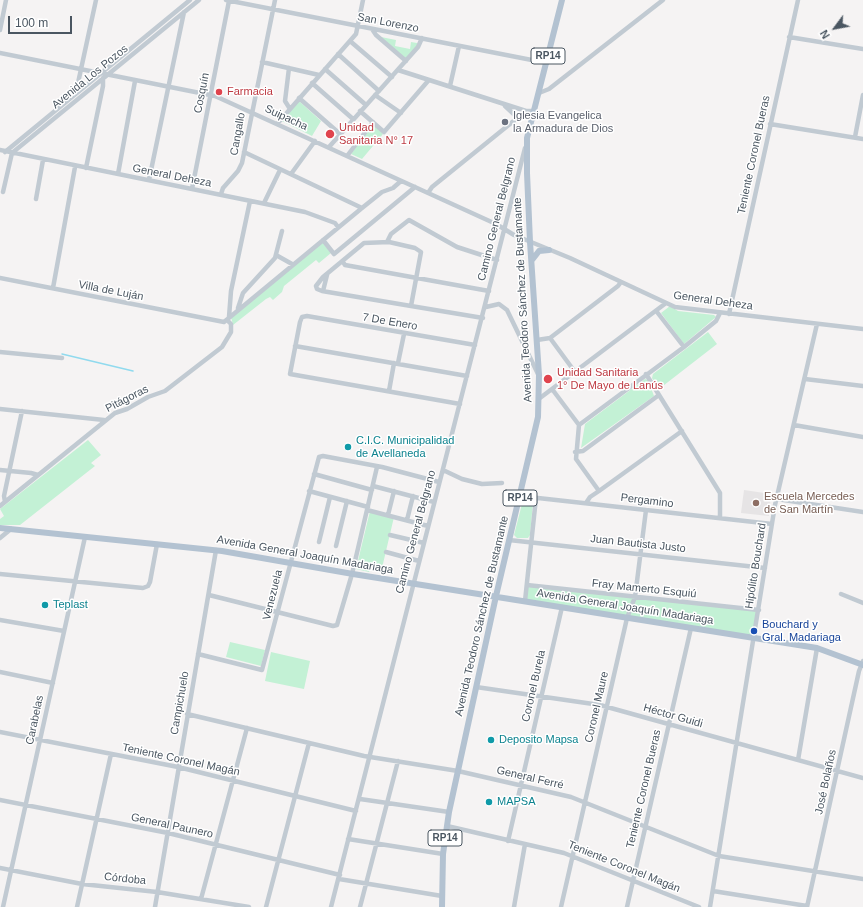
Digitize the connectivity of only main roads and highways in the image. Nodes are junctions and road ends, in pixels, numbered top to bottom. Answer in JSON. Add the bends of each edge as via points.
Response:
{"nodes":[{"id":1,"x":562,"y":0,"type":"edge"},
{"id":2,"x":528,"y":138,"type":"joint"},
{"id":3,"x":549,"y":250,"type":"road end"},
{"id":4,"x":532,"y":262,"type":"junction"},
{"id":5,"x":0,"y":528,"type":"edge"},
{"id":6,"x":496,"y":596,"type":"junction"},
{"id":7,"x":862,"y":663,"type":"edge"},
{"id":8,"x":442,"y":907,"type":"edge"}],
"edges":[{"from":1,"to":2,"type":"main road","name":"Camino General Belgrano","number":"RP14"},
{"from":2,"to":4,"type":"main road","name":"Avenida Teodoro Sánchez de Bustamante","number":"RP14","via":[[527,173]]},
{"from":3,"to":4,"type":"main road","via":[[539,251]]},
{"from":4,"to":6,"type":"main road","name":"Avenida Teodoro Sánchez de Bustamante","number":"RP14","via":[[540,398],[537,426]]},
{"from":5,"to":6,"type":"main road","name":"Avenida General Joaquín Madariaga","via":[[216,550]]},
{"from":6,"to":7,"type":"main road","name":"Avenida General Joaquín Madariaga","via":[[817,648]]},
{"from":6,"to":8,"type":"main road","name":"Avenida Teodoro Sánchez de Bustamante","number":"RP14","via":[[449,812],[443,854]]}]}
